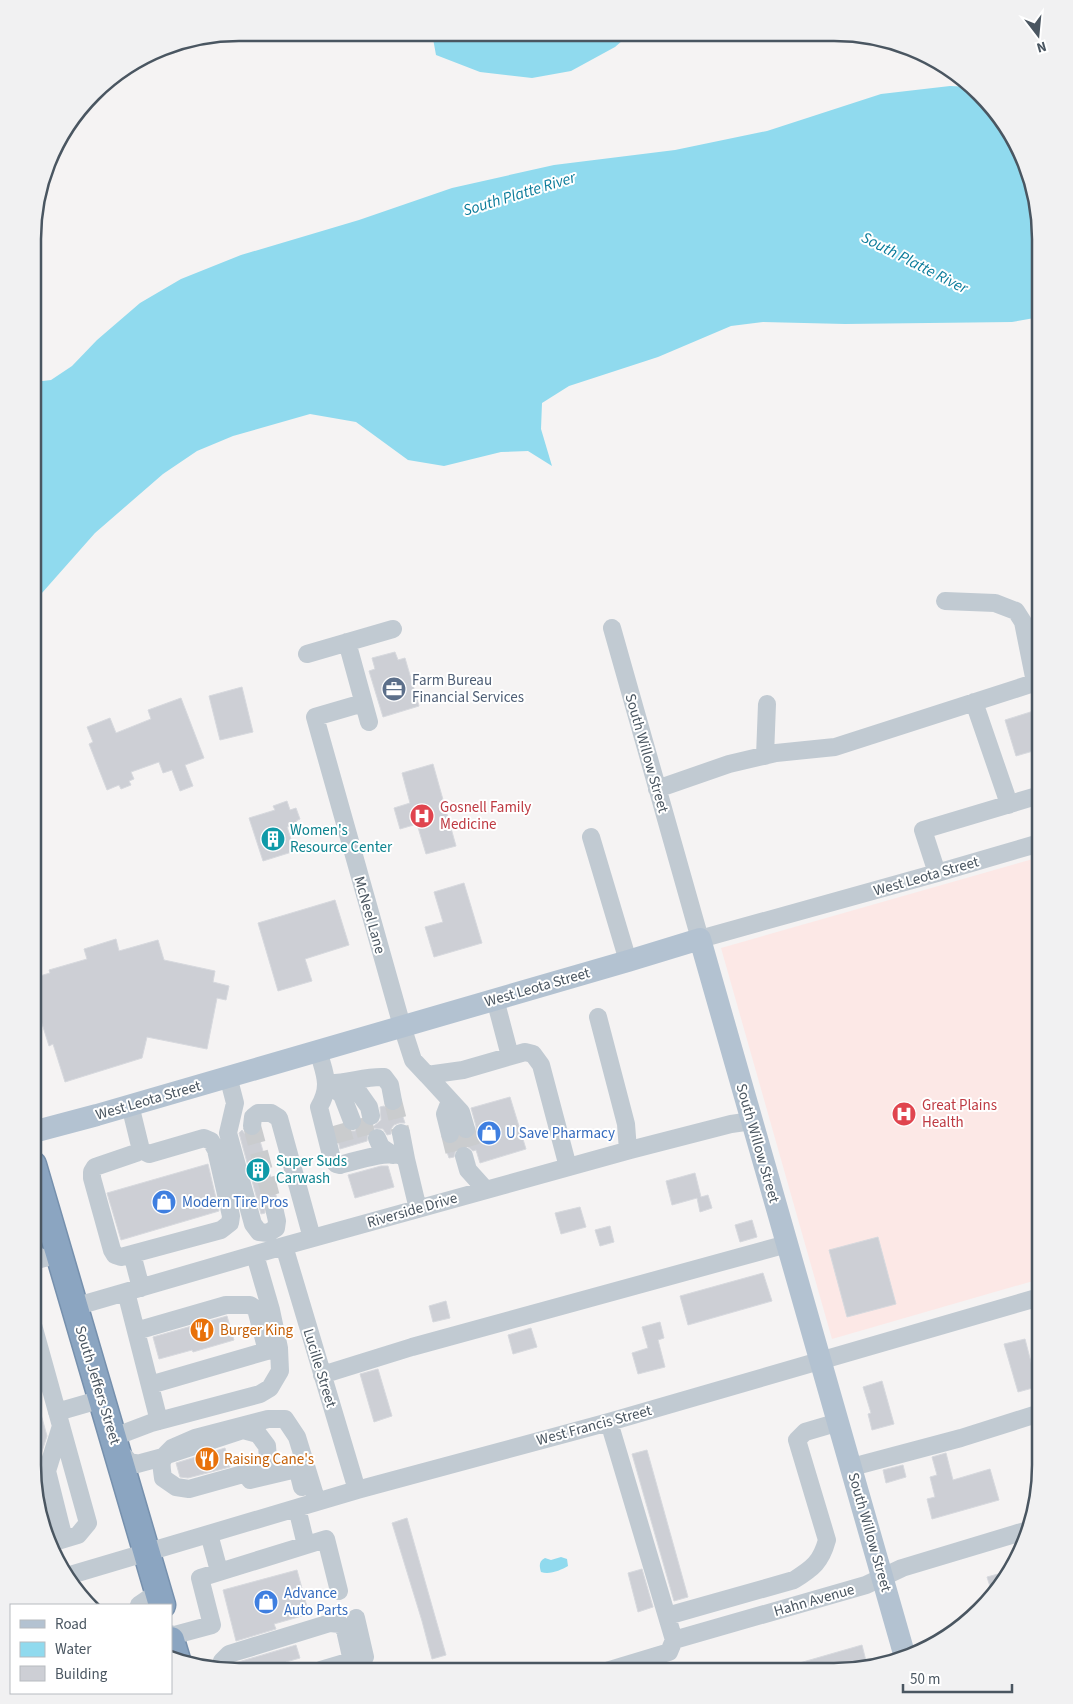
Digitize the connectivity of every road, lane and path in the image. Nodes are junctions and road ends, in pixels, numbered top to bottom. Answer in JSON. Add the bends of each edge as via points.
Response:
{"nodes":[{"id":1,"x":945,"y":601,"type":"dead end"},
{"id":2,"x":612,"y":628,"type":"dead end"},
{"id":3,"x":393,"y":629,"type":"dead end"},
{"id":4,"x":346,"y":642,"type":"junction"},
{"id":5,"x":307,"y":654,"type":"dead end"},
{"id":6,"x":1032,"y":658,"type":"edge"},
{"id":7,"x":1032,"y":684,"type":"edge"},
{"id":8,"x":974,"y":702,"type":"junction"},
{"id":9,"x":363,"y":704,"type":"junction"},
{"id":10,"x":767,"y":704,"type":"dead end"},
{"id":11,"x":369,"y":722,"type":"dead end"},
{"id":12,"x":764,"y":756,"type":"junction"},
{"id":13,"x":658,"y":789,"type":"junction"},
{"id":14,"x":1032,"y":798,"type":"edge"},
{"id":15,"x":1008,"y":805,"type":"junction"},
{"id":16,"x":590,"y":837,"type":"dead end"},
{"id":17,"x":1032,"y":845,"type":"edge"},
{"id":18,"x":937,"y":873,"type":"junction"},
{"id":19,"x":700,"y":939,"type":"junction"},
{"id":20,"x":628,"y":961,"type":"junction"},
{"id":21,"x":495,"y":999,"type":"junction"},
{"id":22,"x":598,"y":1017,"type":"dead end"},
{"id":23,"x":402,"y":1026,"type":"junction"},
{"id":24,"x":318,"y":1050,"type":"junction"},
{"id":25,"x":510,"y":1056,"type":"junction"},
{"id":26,"x":426,"y":1075,"type":"junction"},
{"id":27,"x":228,"y":1076,"type":"junction"},
{"id":28,"x":334,"y":1083,"type":"junction"},
{"id":29,"x":393,"y":1101,"type":"tunnel mouth"},
{"id":30,"x":130,"y":1105,"type":"junction"},
{"id":31,"x":356,"y":1120,"type":"tunnel mouth"},
{"id":32,"x":752,"y":1121,"type":"junction"},
{"id":33,"x":252,"y":1126,"type":"dead end"},
{"id":34,"x":41,"y":1130,"type":"edge"},
{"id":35,"x":458,"y":1131,"type":"tunnel mouth"},
{"id":36,"x":401,"y":1133,"type":"dead end"},
{"id":37,"x":141,"y":1150,"type":"junction"},
{"id":38,"x":628,"y":1150,"type":"junction"},
{"id":39,"x":374,"y":1151,"type":"junction"},
{"id":40,"x":465,"y":1159,"type":"tunnel mouth"},
{"id":41,"x":568,"y":1167,"type":"junction"},
{"id":42,"x":486,"y":1190,"type":"junction"},
{"id":43,"x":41,"y":1193,"type":"edge"},
{"id":44,"x":418,"y":1209,"type":"junction"},
{"id":45,"x":275,"y":1212,"type":"tunnel mouth"},
{"id":46,"x":312,"y":1238,"type":"junction"},
{"id":47,"x":275,"y":1243,"type":"junction"},
{"id":48,"x":787,"y":1244,"type":"junction"},
{"id":49,"x":58,"y":1254,"type":"junction"},
{"id":50,"x":132,"y":1254,"type":"junction"},
{"id":51,"x":255,"y":1255,"type":"junction"},
{"id":52,"x":41,"y":1259,"type":"edge"},
{"id":53,"x":134,"y":1290,"type":"junction"},
{"id":54,"x":1032,"y":1298,"type":"edge"},
{"id":55,"x":74,"y":1307,"type":"junction"},
{"id":56,"x":136,"y":1330,"type":"junction"},
{"id":57,"x":273,"y":1349,"type":"junction"},
{"id":58,"x":41,"y":1354,"type":"edge"},
{"id":59,"x":820,"y":1361,"type":"junction"},
{"id":60,"x":322,"y":1375,"type":"junction"},
{"id":61,"x":150,"y":1385,"type":"junction"},
{"id":62,"x":102,"y":1399,"type":"junction"},
{"id":63,"x":1032,"y":1416,"type":"edge"},
{"id":64,"x":59,"y":1419,"type":"junction"},
{"id":65,"x":159,"y":1421,"type":"junction"},
{"id":66,"x":609,"y":1422,"type":"junction"},
{"id":67,"x":839,"y":1422,"type":"junction"},
{"id":68,"x":116,"y":1444,"type":"junction"},
{"id":69,"x":163,"y":1457,"type":"junction"},
{"id":70,"x":300,"y":1462,"type":"junction"},
{"id":71,"x":852,"y":1467,"type":"junction"},
{"id":72,"x":163,"y":1478,"type":"junction"},
{"id":73,"x":357,"y":1490,"type":"junction"},
{"id":74,"x":131,"y":1496,"type":"junction"},
{"id":75,"x":307,"y":1505,"type":"junction"},
{"id":76,"x":54,"y":1533,"type":"edge"},
{"id":77,"x":1019,"y":1533,"type":"edge"},
{"id":78,"x":209,"y":1534,"type":"junction"},
{"id":79,"x":58,"y":1544,"type":"edge"},
{"id":80,"x":306,"y":1545,"type":"junction"},
{"id":81,"x":148,"y":1552,"type":"junction"},
{"id":82,"x":219,"y":1571,"type":"junction"},
{"id":83,"x":74,"y":1574,"type":"edge"},
{"id":84,"x":883,"y":1577,"type":"junction"},
{"id":85,"x":339,"y":1591,"type":"dead end"},
{"id":86,"x":153,"y":1601,"type":"edge"},
{"id":87,"x":667,"y":1616,"type":"junction"},
{"id":88,"x":356,"y":1618,"type":"dead end"},
{"id":89,"x":172,"y":1638,"type":"edge"},
{"id":90,"x":674,"y":1640,"type":"junction"},
{"id":91,"x":903,"y":1650,"type":"edge"},
{"id":92,"x":352,"y":1661,"type":"junction"},
{"id":93,"x":222,"y":1662,"type":"edge"},
{"id":94,"x":345,"y":1663,"type":"edge"},
{"id":95,"x":633,"y":1663,"type":"edge"}],
"edges":[{"from":1,"to":6,"type":"street","via":[[995,603],[1016,611],[1023,622]]},
{"from":2,"to":13,"type":"street","name":"South Willow Street"},
{"from":3,"to":4,"type":"street"},
{"from":4,"to":5,"type":"street"},
{"from":4,"to":9,"type":"street"},
{"from":7,"to":8,"type":"street"},
{"from":8,"to":12,"type":"street","via":[[835,747]]},
{"from":8,"to":15,"type":"street"},
{"from":9,"to":11,"type":"street"},
{"from":9,"to":23,"type":"street","name":"McNeel Lane","via":[[315,717]]},
{"from":10,"to":12,"type":"street"},
{"from":12,"to":13,"type":"street","via":[[729,764]]},
{"from":13,"to":19,"type":"street","name":"South Willow Street"},
{"from":14,"to":15,"type":"street"},
{"from":15,"to":18,"type":"street","via":[[923,830]]},
{"from":16,"to":20,"type":"street"},
{"from":17,"to":18,"type":"street","name":"West Leota Street"},
{"from":18,"to":19,"type":"street","name":"West Leota Street"},
{"from":19,"to":20,"type":"main road","name":"West Leota Street"},
{"from":19,"to":32,"type":"main road","name":"South Willow Street"},
{"from":20,"to":21,"type":"main road","name":"West Leota Street"},
{"from":21,"to":23,"type":"main road","name":"West Leota Street"},
{"from":21,"to":25,"type":"street"},
{"from":22,"to":38,"type":"street","via":[[626,1124]]},
{"from":23,"to":24,"type":"main road","name":"West Leota Street"},
{"from":23,"to":26,"type":"street","name":"McNeel Lane","via":[[413,1060]]},
{"from":24,"to":27,"type":"main road","name":"West Leota Street"},
{"from":24,"to":28,"type":"street"},
{"from":25,"to":26,"type":"street","via":[[463,1070]]},
{"from":25,"to":41,"type":"street","via":[[525,1052],[533,1054],[541,1065]]},
{"from":26,"to":35,"type":"street","name":"McNeel Lane","via":[[461,1112]]},
{"from":27,"to":30,"type":"main road","name":"West Leota Street"},
{"from":27,"to":47,"type":"street","via":[[235,1103],[228,1132],[253,1224]]},
{"from":28,"to":29,"type":"street","via":[[371,1076],[384,1077],[390,1085]]},
{"from":28,"to":31,"type":"street"},
{"from":28,"to":39,"type":"street","via":[[319,1107],[332,1159],[340,1165]]},
{"from":30,"to":34,"type":"main road","name":"West Leota Street"},
{"from":30,"to":37,"type":"street"},
{"from":32,"to":38,"type":"street","name":"Riverside Drive"},
{"from":32,"to":48,"type":"main road","name":"South Willow Street"},
{"from":33,"to":46,"type":"street","via":[[253,1117],[258,1113],[272,1113],[279,1118]]},
{"from":36,"to":39,"type":"street"},
{"from":37,"to":50,"type":"street","via":[[95,1167],[92,1172],[112,1250],[121,1258]]},
{"from":37,"to":50,"type":"street","via":[[149,1154],[204,1138],[211,1141],[216,1150],[231,1216],[230,1223],[222,1230]]},
{"from":38,"to":41,"type":"street","name":"Riverside Drive"},
{"from":39,"to":44,"type":"street"},
{"from":40,"to":42,"type":"street"},
{"from":41,"to":42,"type":"street","name":"Riverside Drive"},
{"from":42,"to":44,"type":"street","name":"Riverside Drive"},
{"from":43,"to":49,"type":"highway","name":"South Jeffers Street"},
{"from":44,"to":46,"type":"street","name":"Riverside Drive"},
{"from":45,"to":47,"type":"street"},
{"from":46,"to":47,"type":"street","name":"Riverside Drive"},
{"from":47,"to":51,"type":"street","name":"Riverside Drive"},
{"from":47,"to":60,"type":"street","name":"Lucille Street"},
{"from":48,"to":59,"type":"main road","name":"South Willow Street"},
{"from":48,"to":60,"type":"street"},
{"from":49,"to":52,"type":"street"},
{"from":49,"to":55,"type":"highway","name":"South Jeffers Street"},
{"from":50,"to":53,"type":"street"},
{"from":51,"to":53,"type":"street","name":"Riverside Drive"},
{"from":51,"to":57,"type":"street","via":[[272,1310]]},
{"from":53,"to":55,"type":"street","name":"Riverside Drive"},
{"from":53,"to":56,"type":"street"},
{"from":54,"to":59,"type":"street","name":"West Francis Street"},
{"from":55,"to":62,"type":"highway","name":"South Jeffers Street"},
{"from":56,"to":57,"type":"street","via":[[226,1305],[250,1305],[256,1309]]},
{"from":56,"to":61,"type":"street"},
{"from":57,"to":61,"type":"street"},
{"from":57,"to":65,"type":"street","via":[[280,1370],[270,1388],[260,1394]]},
{"from":58,"to":64,"type":"street"},
{"from":59,"to":66,"type":"street","name":"West Francis Street"},
{"from":59,"to":67,"type":"main road","name":"South Willow Street"},
{"from":60,"to":73,"type":"street","name":"Lucille Street"},
{"from":61,"to":65,"type":"street"},
{"from":62,"to":64,"type":"street"},
{"from":62,"to":68,"type":"highway","name":"South Jeffers Street"},
{"from":63,"to":71,"type":"street"},
{"from":64,"to":76,"type":"street","via":[[47,1471]]},
{"from":64,"to":79,"type":"street","via":[[88,1523],[78,1535]]},
{"from":65,"to":68,"type":"street"},
{"from":66,"to":73,"type":"street","name":"West Francis Street"},
{"from":66,"to":87,"type":"street"},
{"from":67,"to":71,"type":"main road","name":"South Willow Street"},
{"from":67,"to":87,"type":"street","via":[[805,1432],[797,1440],[827,1540],[823,1555],[811,1569],[794,1580]]},
{"from":68,"to":69,"type":"street","via":[[130,1461],[137,1464]]},
{"from":68,"to":74,"type":"highway","name":"South Jeffers Street"},
{"from":69,"to":70,"type":"street","via":[[172,1448],[195,1438],[268,1419],[286,1419],[297,1437]]},
{"from":69,"to":72,"type":"street"},
{"from":69,"to":72,"type":"street","via":[[243,1430],[258,1434],[267,1446],[268,1458],[264,1466],[254,1471],[189,1488],[176,1487]]},
{"from":70,"to":72,"type":"street","via":[[288,1471],[178,1498],[168,1492]]},
{"from":70,"to":75,"type":"street"},
{"from":71,"to":84,"type":"main road","name":"South Willow Street"},
{"from":72,"to":74,"type":"street","via":[[150,1470],[137,1474]]},
{"from":73,"to":75,"type":"street","name":"West Francis Street"},
{"from":74,"to":81,"type":"highway","name":"South Jeffers Street"},
{"from":75,"to":78,"type":"street","name":"West Francis Street"},
{"from":75,"to":80,"type":"street"},
{"from":77,"to":84,"type":"street","name":"Hahn Avenue","via":[[902,1568]]},
{"from":78,"to":81,"type":"street","name":"West Francis Street"},
{"from":78,"to":82,"type":"street"},
{"from":80,"to":82,"type":"street"},
{"from":80,"to":85,"type":"street","via":[[326,1539]]},
{"from":81,"to":83,"type":"street","name":"West Francis Street"},
{"from":81,"to":86,"type":"highway","name":"South Jeffers Street"},
{"from":82,"to":89,"type":"street","via":[[200,1578],[212,1625]]},
{"from":84,"to":90,"type":"street","name":"Hahn Avenue","via":[[866,1585]]},
{"from":84,"to":91,"type":"main road","name":"South Willow Street"},
{"from":87,"to":90,"type":"street"},
{"from":88,"to":92,"type":"street","via":[[365,1657]]},
{"from":90,"to":95,"type":"street","name":"Hahn Avenue","via":[[669,1652]]},
{"from":92,"to":93,"type":"street","via":[[345,1630],[340,1624],[330,1623],[228,1654]]},
{"from":92,"to":94,"type":"street"}]}
